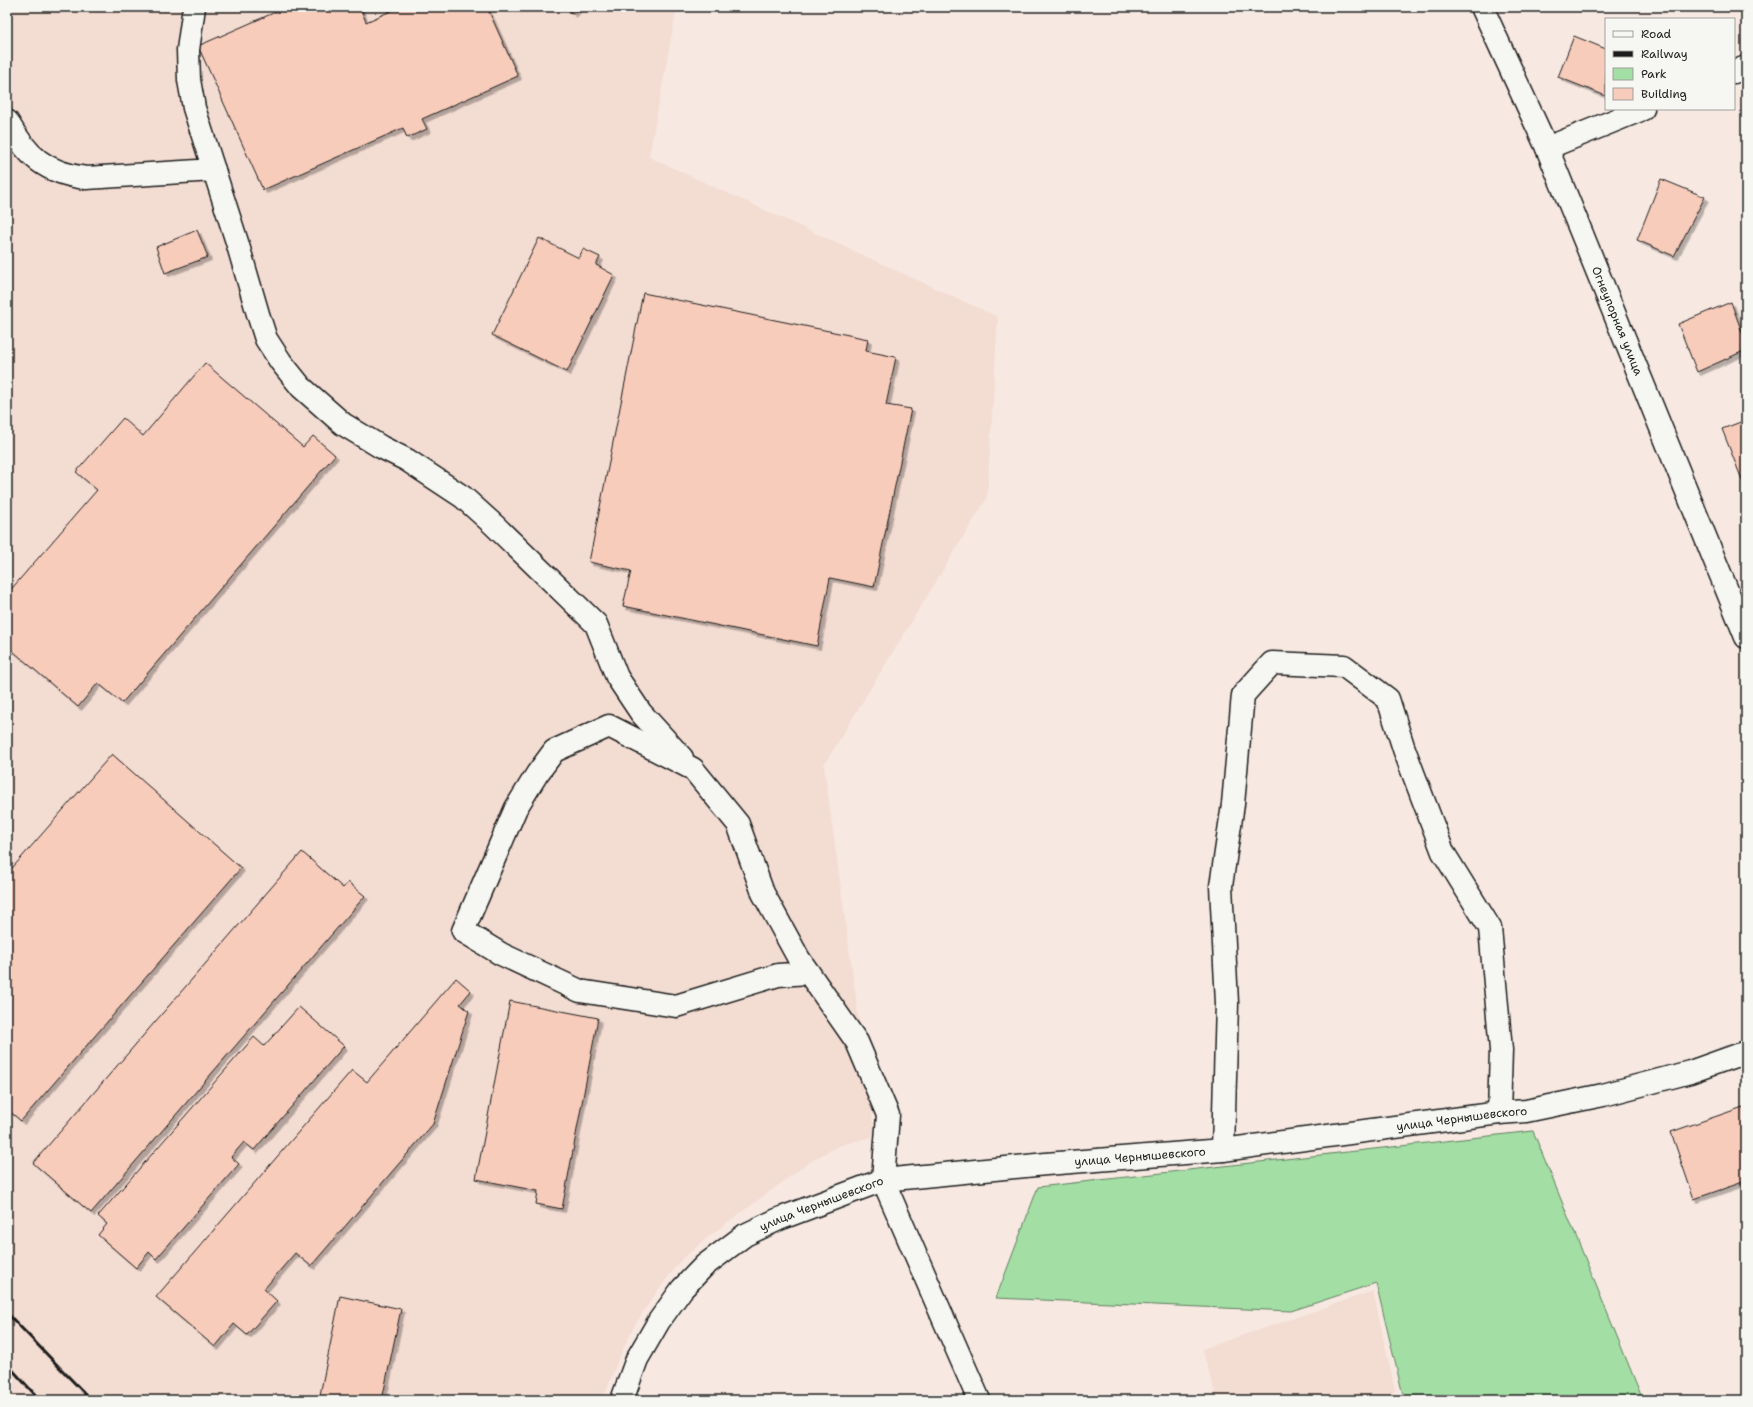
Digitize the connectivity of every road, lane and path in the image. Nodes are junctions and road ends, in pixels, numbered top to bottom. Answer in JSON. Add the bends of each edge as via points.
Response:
{"nodes":[{"id":1,"x":194,"y":7,"type":"edge"},
{"id":2,"x":1482,"y":7,"type":"edge"},
{"id":3,"x":1746,"y":67,"type":"edge"},
{"id":4,"x":1735,"y":72,"type":"edge"},
{"id":5,"x":1641,"y":110,"type":"edge"},
{"id":6,"x":7,"y":122,"type":"edge"},
{"id":7,"x":1547,"y":148,"type":"junction"},
{"id":8,"x":214,"y":170,"type":"junction"},
{"id":9,"x":1746,"y":637,"type":"edge"},
{"id":10,"x":693,"y":769,"type":"junction"},
{"id":11,"x":809,"y":972,"type":"junction"},
{"id":12,"x":1746,"y":1052,"type":"edge"},
{"id":13,"x":1499,"y":1113,"type":"junction"},
{"id":14,"x":1223,"y":1150,"type":"junction"},
{"id":15,"x":883,"y":1180,"type":"junction"},
{"id":16,"x":622,"y":1400,"type":"edge"},
{"id":17,"x":979,"y":1400,"type":"edge"}],
"edges":[{"from":1,"to":8,"type":"street","via":[[188,50],[190,80],[194,108]]},
{"from":2,"to":7,"type":"street","name":"Огнеупорная улица"},
{"from":3,"to":4,"type":"street"},
{"from":5,"to":7,"type":"street"},
{"from":6,"to":8,"type":"street","via":[[29,154],[46,167],[68,176],[86,178]]},
{"from":7,"to":9,"type":"street","name":"Огнеупорная улица"},
{"from":8,"to":10,"type":"street","via":[[266,338],[301,387],[343,424],[413,464],[463,497],[596,624],[617,677],[641,713]]},
{"from":10,"to":11,"type":"street","via":[[738,824],[763,893],[799,959]]},
{"from":10,"to":11,"type":"street","via":[[609,726],[554,751],[516,808],[463,931],[501,954],[580,992],[676,1006],[778,975]]},
{"from":11,"to":15,"type":"street","via":[[857,1042],[888,1115]]},
{"from":12,"to":13,"type":"street","name":"улица Чернышевского","via":[[1690,1072],[1604,1095],[1526,1111]]},
{"from":13,"to":14,"type":"street","name":"улица Чернышевского"},
{"from":13,"to":14,"type":"street","via":[[1501,1050],[1490,928],[1443,852],[1388,699],[1344,666],[1272,663],[1243,695],[1233,804],[1221,886],[1227,1003]]},
{"from":14,"to":15,"type":"street","name":"улица Чернышевского"},
{"from":15,"to":16,"type":"street","name":"улица Чернышевского","via":[[779,1219],[745,1235],[705,1266],[682,1289],[659,1321],[637,1359]]},
{"from":15,"to":17,"type":"street"}]}
